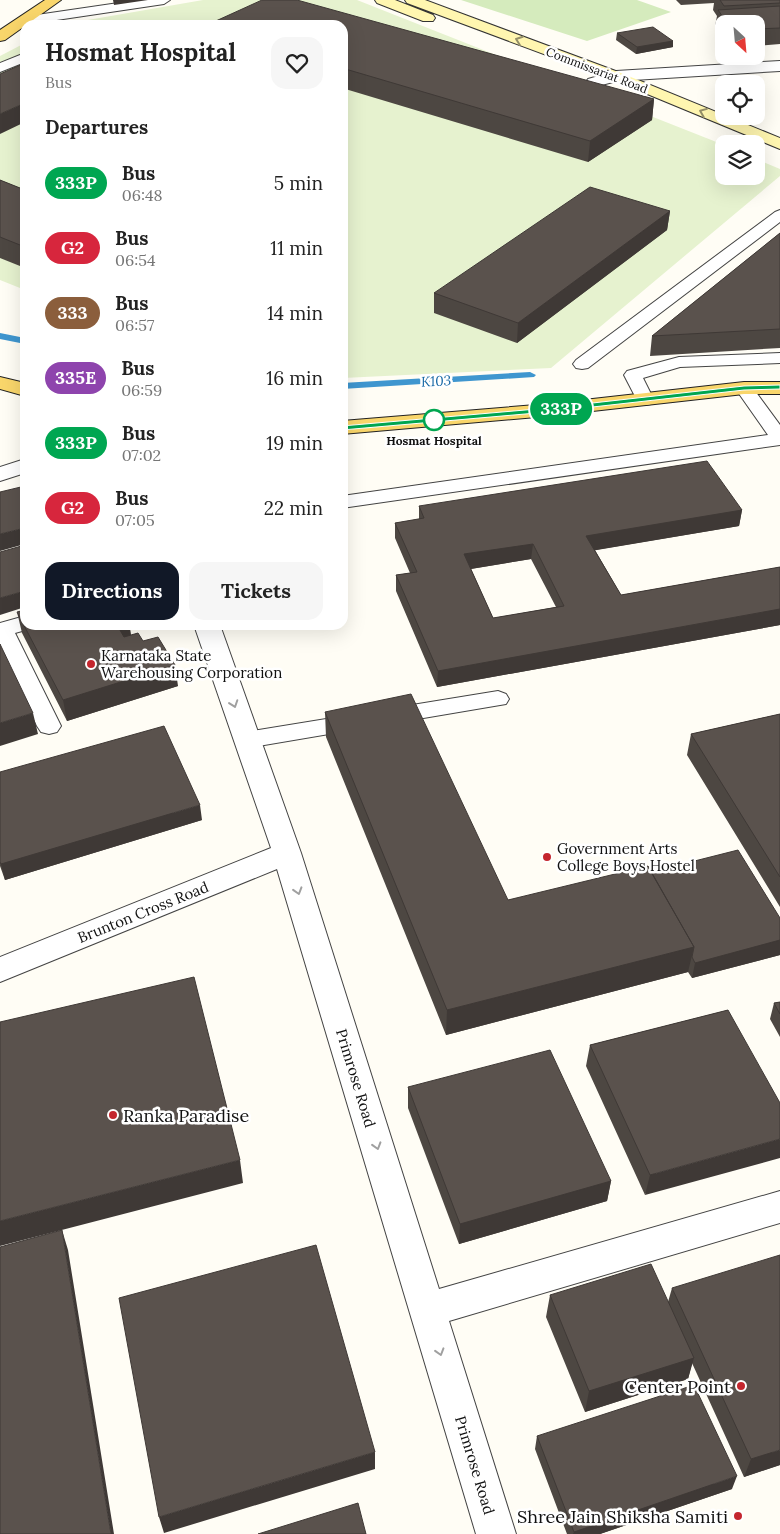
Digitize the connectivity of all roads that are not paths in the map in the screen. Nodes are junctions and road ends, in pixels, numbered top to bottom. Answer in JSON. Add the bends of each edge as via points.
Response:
{"nodes":[{"id":1,"x":54,"y":0,"type":"edge"},
{"id":2,"x":105,"y":0,"type":"edge"},
{"id":3,"x":164,"y":0,"type":"edge"},
{"id":4,"x":382,"y":0,"type":"edge"},
{"id":5,"x":412,"y":0,"type":"edge"},
{"id":6,"x":93,"y":11,"type":"junction"},
{"id":7,"x":30,"y":20,"type":"edge"},
{"id":8,"x":52,"y":20,"type":"edge"},
{"id":9,"x":20,"y":27,"type":"edge"},
{"id":10,"x":0,"y":37,"type":"edge"},
{"id":11,"x":20,"y":59,"type":"edge"},
{"id":12,"x":780,"y":66,"type":"edge"},
{"id":13,"x":0,"y":68,"type":"edge"},
{"id":14,"x":616,"y":76,"type":"junction"},
{"id":15,"x":594,"y":82,"type":"junction"},
{"id":16,"x":724,"y":135,"type":"edge"},
{"id":17,"x":780,"y":144,"type":"edge"},
{"id":18,"x":765,"y":151,"type":"edge"},
{"id":19,"x":780,"y":157,"type":"edge"},
{"id":20,"x":780,"y":215,"type":"edge"},
{"id":21,"x":780,"y":358,"type":"edge"},
{"id":22,"x":582,"y":364,"type":"dead end"},
{"id":23,"x":0,"y":383,"type":"edge"},
{"id":24,"x":744,"y":388,"type":"junction"},
{"id":25,"x":780,"y":388,"type":"edge"},
{"id":26,"x":20,"y":389,"type":"edge"},
{"id":27,"x":645,"y":400,"type":"junction"},
{"id":28,"x":348,"y":427,"type":"edge"},
{"id":29,"x":780,"y":438,"type":"edge"},
{"id":30,"x":20,"y":468,"type":"edge"},
{"id":31,"x":0,"y":474,"type":"edge"},
{"id":32,"x":348,"y":501,"type":"edge"},
{"id":33,"x":20,"y":624,"type":"edge"},
{"id":34,"x":209,"y":630,"type":"edge"},
{"id":35,"x":498,"y":699,"type":"dead end"},
{"id":36,"x":49,"y":726,"type":"dead end"},
{"id":37,"x":247,"y":740,"type":"junction"},
{"id":38,"x":287,"y":853,"type":"junction"},
{"id":39,"x":0,"y":970,"type":"edge"},
{"id":40,"x":780,"y":1207,"type":"edge"},
{"id":41,"x":428,"y":1310,"type":"junction"},
{"id":42,"x":496,"y":1534,"type":"edge"}],
"edges":[{"from":1,"to":7,"type":"main road"},
{"from":2,"to":6,"type":"lane"},
{"from":3,"to":6,"type":"lane"},
{"from":4,"to":15,"type":"main road","name":"Commissariat Road"},
{"from":14,"to":5,"type":"main road","name":"Commissariat Road","one_way":true},
{"from":6,"to":8,"type":"lane"},
{"from":9,"to":10,"type":"main road"},
{"from":11,"to":13,"type":"lane"},
{"from":12,"to":14,"type":"street"},
{"from":14,"to":15,"type":"street"},
{"from":17,"to":14,"type":"main road","name":"Commissariat Road","one_way":true},
{"from":15,"to":16,"type":"main road","name":"Commissariat Road"},
{"from":18,"to":19,"type":"main road"},
{"from":20,"to":22,"type":"lane"},
{"from":21,"to":27,"type":"lane","via":[[679,362],[633,375]]},
{"from":23,"to":26,"type":"main road"},
{"from":24,"to":25,"type":"main road"},
{"from":24,"to":27,"type":"main road"},
{"from":24,"to":29,"type":"lane"},
{"from":27,"to":28,"type":"main road"},
{"from":29,"to":32,"type":"lane"},
{"from":30,"to":31,"type":"street"},
{"from":33,"to":36,"type":"lane","via":[[2,629]]},
{"from":34,"to":37,"type":"street","name":"Primrose Road","one_way":true},
{"from":35,"to":37,"type":"lane"},
{"from":37,"to":38,"type":"street","name":"Primrose Road"},
{"from":38,"to":39,"type":"street","name":"Brunton Cross Road"},
{"from":38,"to":41,"type":"street","name":"Primrose Road","one_way":true},
{"from":40,"to":41,"type":"street"},
{"from":41,"to":42,"type":"street","name":"Primrose Road","one_way":true}]}
